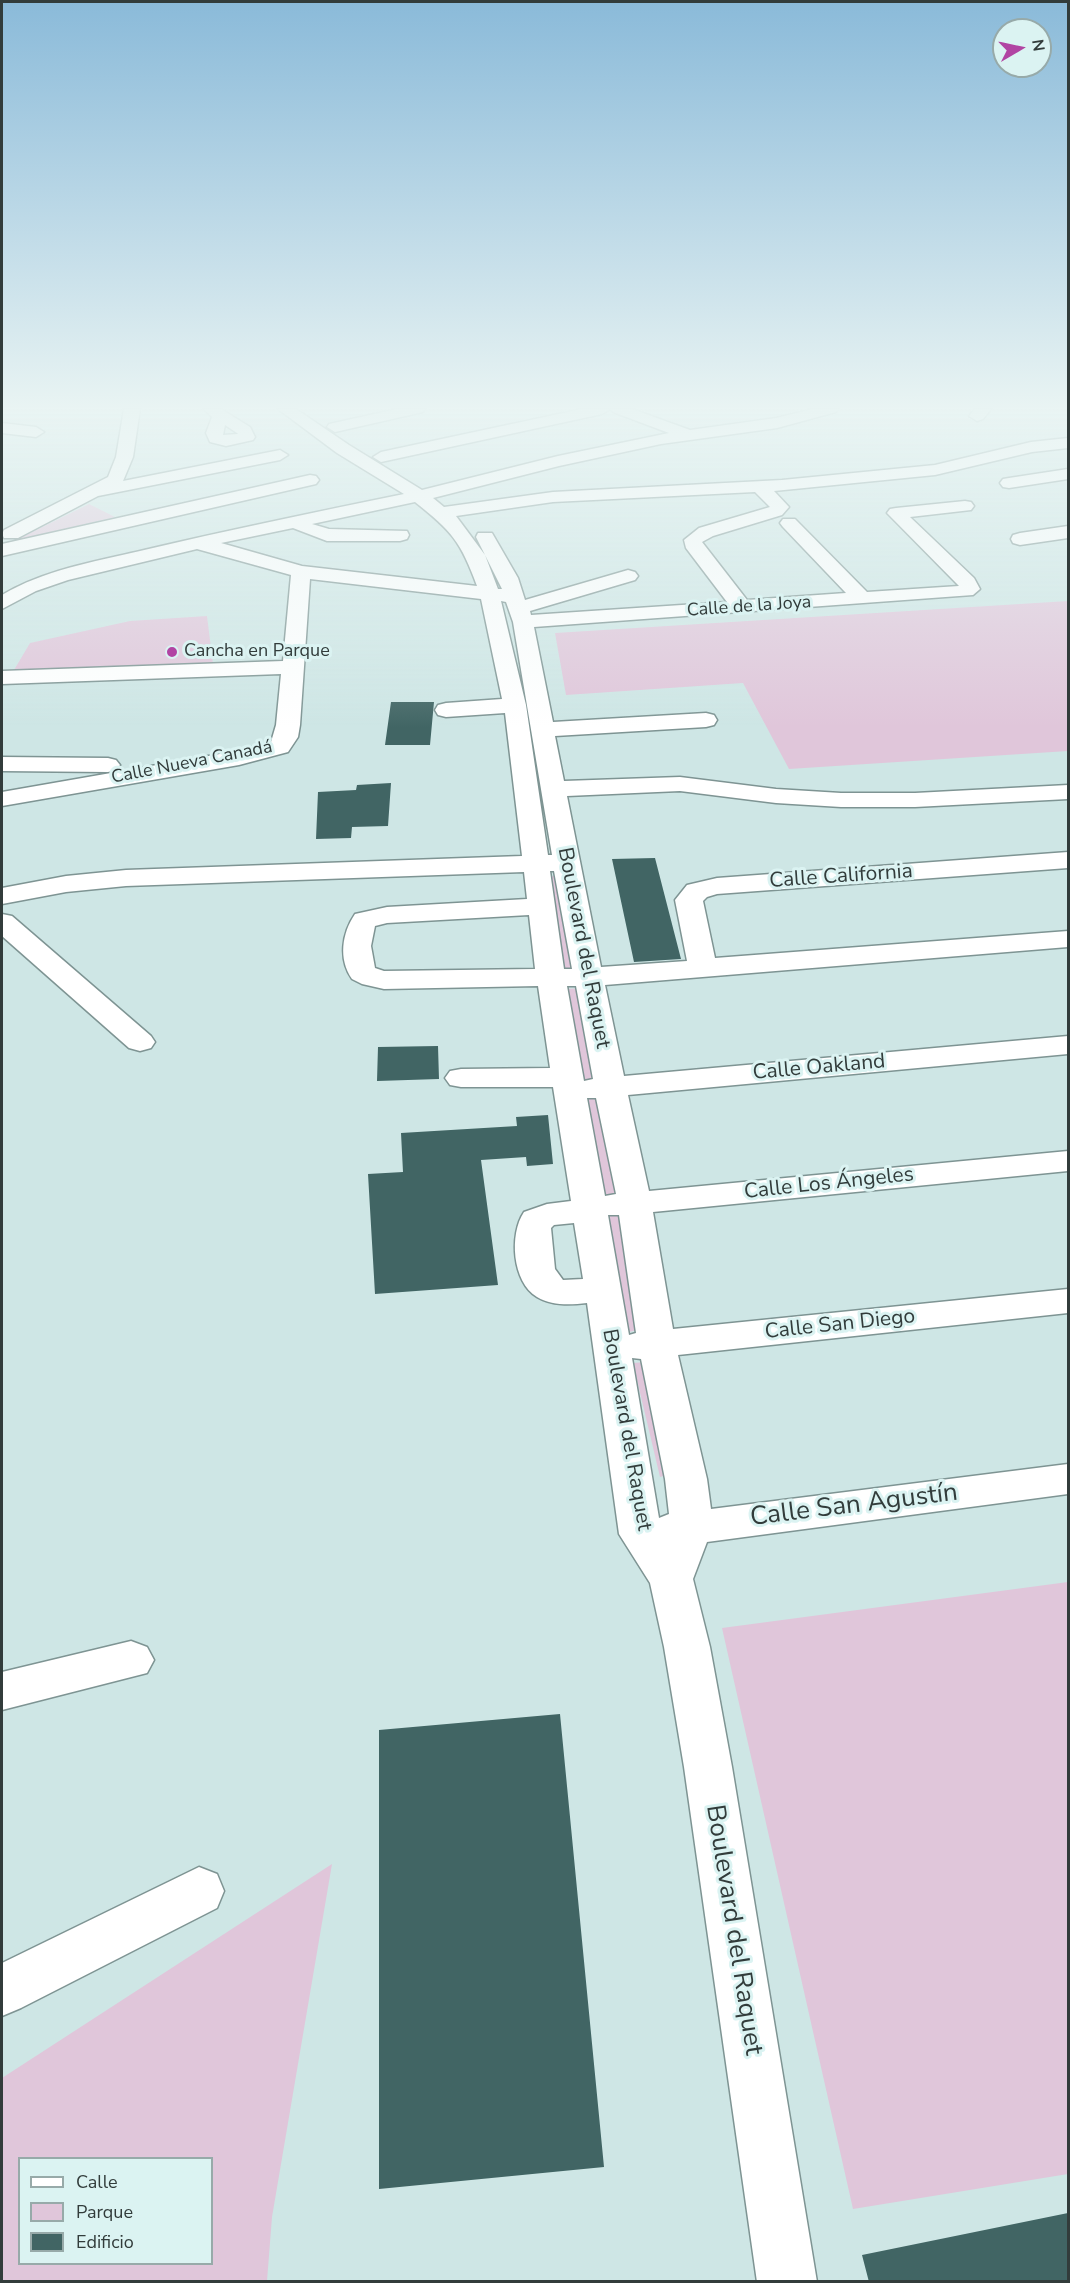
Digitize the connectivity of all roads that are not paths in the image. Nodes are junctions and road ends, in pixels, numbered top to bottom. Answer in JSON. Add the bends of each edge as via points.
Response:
{"nodes":[{"id":1,"x":48,"y":516,"type":"edge"},
{"id":2,"x":154,"y":516,"type":"edge"},
{"id":3,"x":344,"y":516,"type":"edge"},
{"id":4,"x":448,"y":516,"type":"edge"},
{"id":5,"x":758,"y":516,"type":"edge"},
{"id":6,"x":899,"y":516,"type":"edge"},
{"id":7,"x":292,"y":523,"type":"junction"},
{"id":8,"x":789,"y":523,"type":"dead end"},
{"id":9,"x":1068,"y":532,"type":"edge"},
{"id":10,"x":400,"y":535,"type":"dead end"},
{"id":11,"x":2,"y":539,"type":"edge"},
{"id":12,"x":1020,"y":539,"type":"dead end"},
{"id":13,"x":197,"y":543,"type":"junction"},
{"id":14,"x":2,"y":550,"type":"edge"},
{"id":15,"x":301,"y":572,"type":"junction"},
{"id":16,"x":628,"y":576,"type":"dead end"},
{"id":17,"x":863,"y":599,"type":"junction"},
{"id":18,"x":2,"y":603,"type":"edge"},
{"id":19,"x":512,"y":605,"type":"junction"},
{"id":20,"x":742,"y":607,"type":"junction"},
{"id":21,"x":292,"y":667,"type":"junction"},
{"id":22,"x":2,"y":677,"type":"edge"},
{"id":23,"x":515,"y":705,"type":"junction"},
{"id":24,"x":446,"y":710,"type":"dead end"},
{"id":25,"x":706,"y":720,"type":"dead end"},
{"id":26,"x":543,"y":730,"type":"junction"},
{"id":27,"x":2,"y":764,"type":"edge"},
{"id":28,"x":194,"y":765,"type":"junction"},
{"id":29,"x":552,"y":789,"type":"junction"},
{"id":30,"x":1068,"y":792,"type":"edge"},
{"id":31,"x":2,"y":799,"type":"edge"},
{"id":32,"x":1068,"y":860,"type":"edge"},
{"id":33,"x":566,"y":862,"type":"junction"},
{"id":34,"x":536,"y":863,"type":"junction"},
{"id":35,"x":2,"y":896,"type":"edge"},
{"id":36,"x":543,"y":906,"type":"junction"},
{"id":37,"x":2,"y":922,"type":"edge"},
{"id":38,"x":1068,"y":939,"type":"edge"},
{"id":39,"x":703,"y":969,"type":"junction"},
{"id":40,"x":590,"y":977,"type":"junction"},
{"id":41,"x":551,"y":978,"type":"junction"},
{"id":42,"x":140,"y":1042,"type":"dead end"},
{"id":43,"x":1068,"y":1045,"type":"edge"},
{"id":44,"x":461,"y":1078,"type":"dead end"},
{"id":45,"x":568,"y":1083,"type":"junction"},
{"id":46,"x":609,"y":1088,"type":"junction"},
{"id":47,"x":1068,"y":1161,"type":"edge"},
{"id":48,"x":634,"y":1203,"type":"junction"},
{"id":49,"x":589,"y":1209,"type":"junction"},
{"id":50,"x":603,"y":1289,"type":"junction"},
{"id":51,"x":1068,"y":1301,"type":"edge"},
{"id":52,"x":657,"y":1344,"type":"junction"},
{"id":53,"x":611,"y":1348,"type":"junction"},
{"id":54,"x":1068,"y":1479,"type":"edge"},
{"id":55,"x":692,"y":1527,"type":"junction"},
{"id":56,"x":640,"y":1534,"type":"junction"},
{"id":57,"x":671,"y":1580,"type":"junction"},
{"id":58,"x":131,"y":1660,"type":"dead end"},
{"id":59,"x":2,"y":1691,"type":"edge"},
{"id":60,"x":199,"y":1891,"type":"dead end"},
{"id":61,"x":2,"y":1990,"type":"edge"},
{"id":62,"x":787,"y":2282,"type":"edge"}],
"edges":[{"from":1,"to":11,"type":"street"},
{"from":2,"to":14,"type":"street"},
{"from":3,"to":7,"type":"street"},
{"from":4,"to":19,"type":"street","name":"Boulevard del Raquet"},
{"from":5,"to":20,"type":"street","via":[[693,540]]},
{"from":6,"to":17,"type":"street","name":"Calle de la Joya","via":[[970,589]]},
{"from":7,"to":10,"type":"street","via":[[327,535]]},
{"from":7,"to":13,"type":"street"},
{"from":8,"to":17,"type":"street"},
{"from":9,"to":12,"type":"street"},
{"from":13,"to":15,"type":"street"},
{"from":13,"to":18,"type":"street","via":[[42,581]]},
{"from":15,"to":19,"type":"street"},
{"from":15,"to":21,"type":"street","name":"Calle Nueva Canadá"},
{"from":16,"to":19,"type":"street"},
{"from":17,"to":20,"type":"street","name":"Calle de la Joya"},
{"from":19,"to":20,"type":"street","name":"Calle de la Joya"},
{"from":19,"to":23,"type":"street","name":"Boulevard del Raquet"},
{"from":19,"to":26,"type":"street","name":"Boulevard del Raquet"},
{"from":21,"to":22,"type":"street"},
{"from":21,"to":28,"type":"street","name":"Calle Nueva Canadá","via":[[286,737],[280,747]]},
{"from":23,"to":24,"type":"street"},
{"from":23,"to":34,"type":"street","name":"Boulevard del Raquet"},
{"from":25,"to":26,"type":"street"},
{"from":26,"to":29,"type":"street","name":"Boulevard del Raquet"},
{"from":27,"to":28,"type":"street"},
{"from":28,"to":31,"type":"street","name":"Calle Nueva Canadá"},
{"from":29,"to":30,"type":"street","via":[[680,784],[841,800]]},
{"from":29,"to":33,"type":"street","name":"Boulevard del Raquet"},
{"from":32,"to":39,"type":"street","name":"Calle California","via":[[717,886],[697,891],[689,900]]},
{"from":33,"to":34,"type":"street"},
{"from":33,"to":40,"type":"street","name":"Boulevard del Raquet"},
{"from":34,"to":35,"type":"street","via":[[126,878]]},
{"from":34,"to":36,"type":"street","name":"Boulevard del Raquet"},
{"from":36,"to":41,"type":"street","name":"Boulevard del Raquet"},
{"from":36,"to":41,"type":"street","via":[[387,915],[365,920],[357,945],[359,964],[362,973],[384,980]]},
{"from":37,"to":42,"type":"street"},
{"from":38,"to":39,"type":"street"},
{"from":39,"to":40,"type":"street"},
{"from":40,"to":41,"type":"street"},
{"from":40,"to":46,"type":"street","name":"Boulevard del Raquet"},
{"from":41,"to":45,"type":"street","name":"Boulevard del Raquet"},
{"from":43,"to":46,"type":"street","name":"Calle Oakland"},
{"from":44,"to":45,"type":"street","name":"Calle Oakland"},
{"from":45,"to":46,"type":"street","name":"Calle Oakland"},
{"from":45,"to":49,"type":"street","name":"Boulevard del Raquet"},
{"from":46,"to":48,"type":"street","name":"Boulevard del Raquet"},
{"from":47,"to":48,"type":"street","name":"Calle Los Ángeles"},
{"from":48,"to":49,"type":"street","name":"Calle Los Ángeles"},
{"from":48,"to":52,"type":"street","name":"Boulevard del Raquet"},
{"from":49,"to":50,"type":"street","name":"Boulevard del Raquet"},
{"from":49,"to":50,"type":"street","name":"Calle Los Ángeles","via":[[536,1220],[535,1260],[540,1281],[547,1288],[568,1293]]},
{"from":50,"to":53,"type":"street","name":"Boulevard del Raquet"},
{"from":51,"to":52,"type":"street","name":"Calle San Diego"},
{"from":52,"to":53,"type":"street","name":"Calle San Diego"},
{"from":52,"to":55,"type":"street","name":"Boulevard del Raquet","via":[[686,1479]]},
{"from":53,"to":56,"type":"street","name":"Boulevard del Raquet"},
{"from":54,"to":55,"type":"street","name":"Calle San Agustín"},
{"from":55,"to":56,"type":"street","name":"Calle San Agustín"},
{"from":55,"to":57,"type":"street","name":"Boulevard del Raquet"},
{"from":56,"to":57,"type":"street","name":"Boulevard del Raquet"},
{"from":57,"to":62,"type":"street","name":"Boulevard del Raquet","via":[[708,1767]]},
{"from":58,"to":59,"type":"street"},
{"from":60,"to":61,"type":"street"}]}
